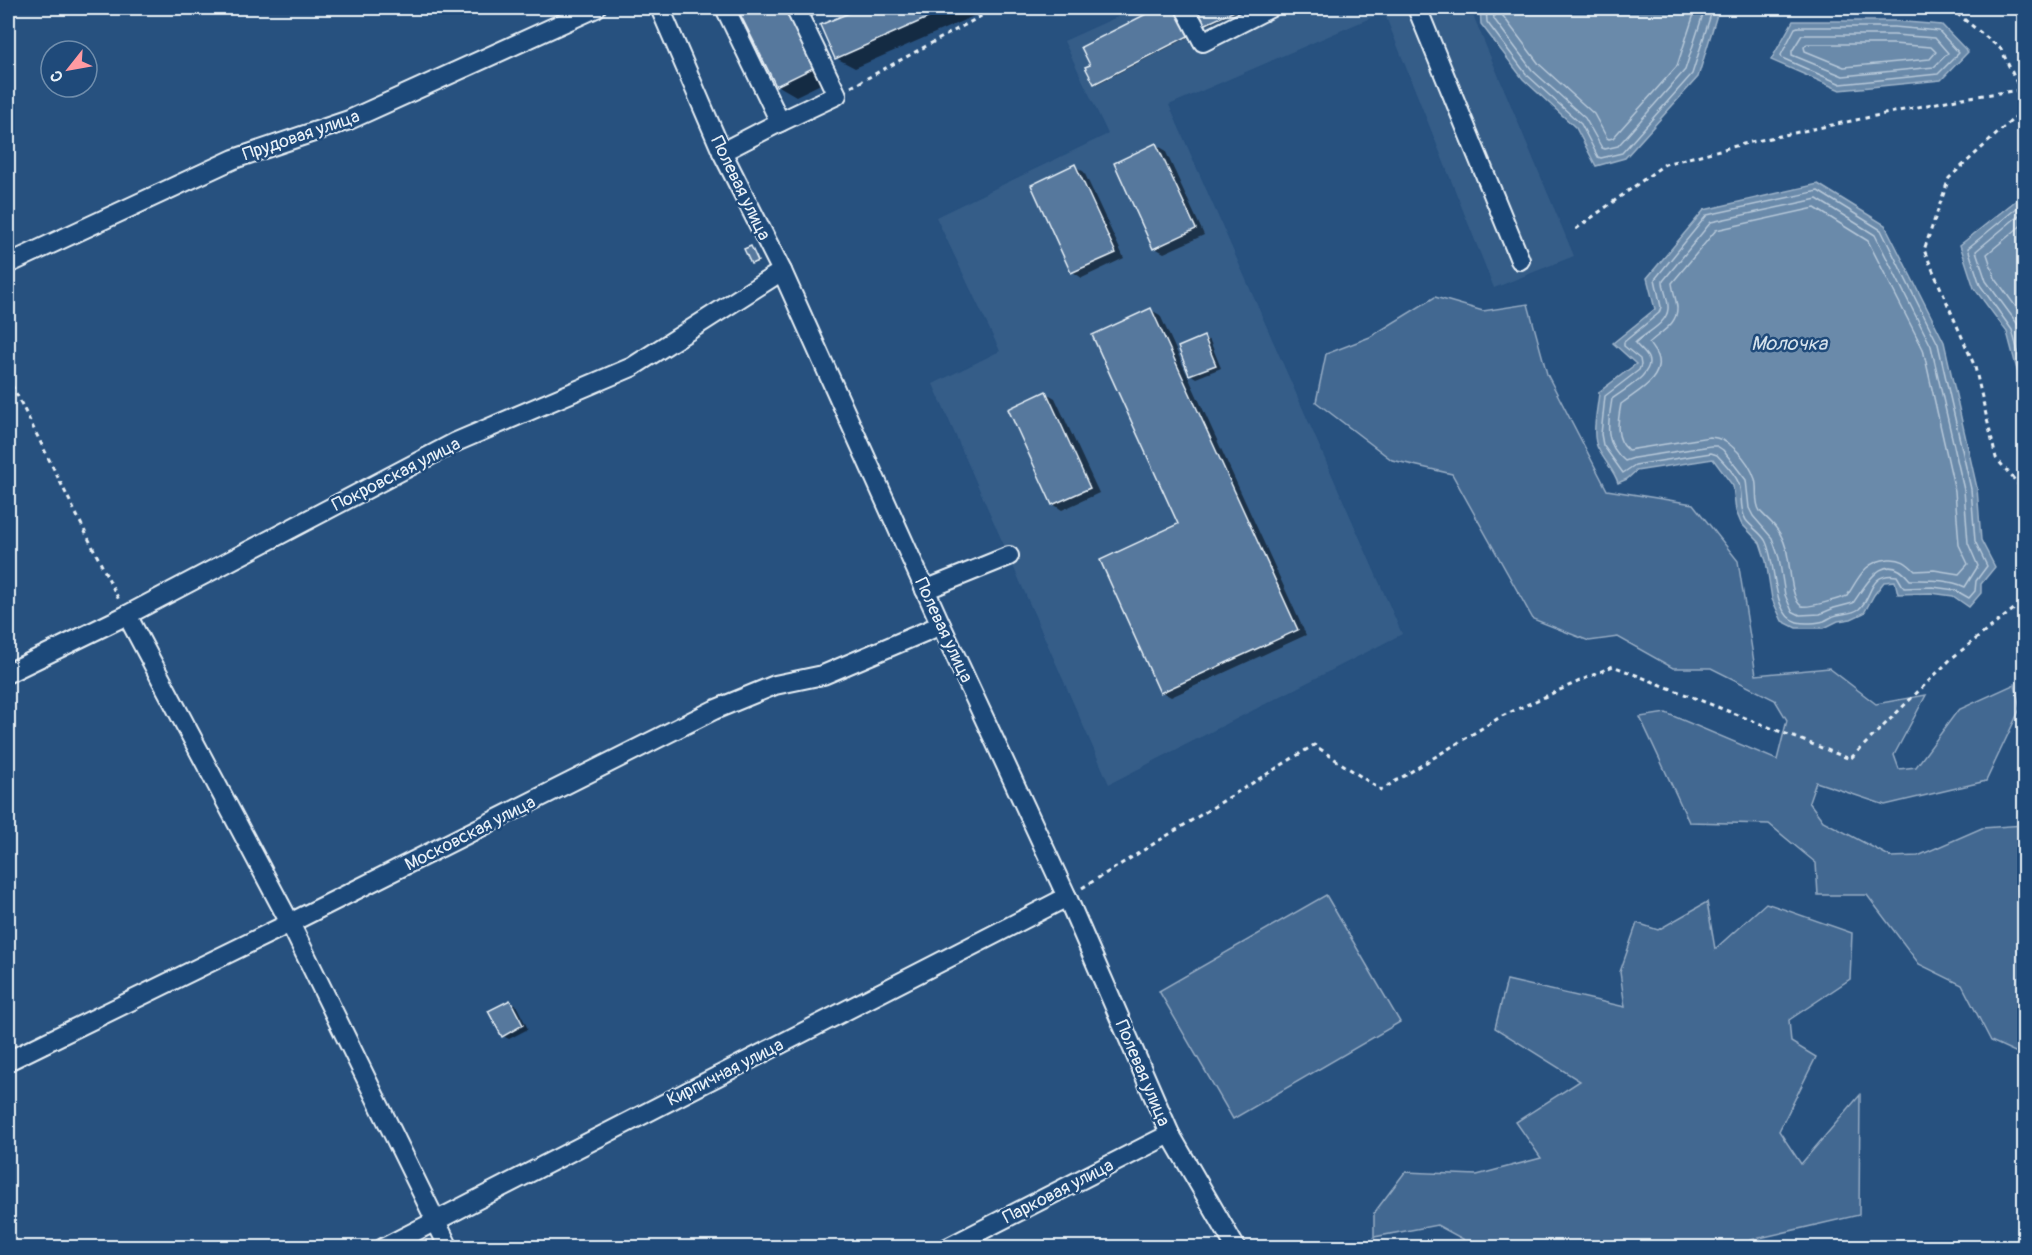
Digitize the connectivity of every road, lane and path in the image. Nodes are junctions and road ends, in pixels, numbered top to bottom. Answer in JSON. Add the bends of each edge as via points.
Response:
{"nodes":[{"id":1,"x":596,"y":8,"type":"edge"},
{"id":2,"x":660,"y":8,"type":"edge"},
{"id":3,"x":725,"y":8,"type":"edge"},
{"id":4,"x":996,"y":8,"type":"edge"},
{"id":5,"x":1185,"y":8,"type":"edge"},
{"id":6,"x":1270,"y":8,"type":"edge"},
{"id":7,"x":1418,"y":8,"type":"edge"},
{"id":8,"x":1950,"y":8,"type":"edge"},
{"id":9,"x":799,"y":9,"type":"edge"},
{"id":10,"x":2020,"y":90,"type":"junction"},
{"id":11,"x":837,"y":95,"type":"junction"},
{"id":12,"x":2025,"y":98,"type":"edge"},
{"id":13,"x":2025,"y":109,"type":"edge"},
{"id":14,"x":780,"y":122,"type":"junction"},
{"id":15,"x":722,"y":152,"type":"junction"},
{"id":16,"x":1576,"y":229,"type":"dead end"},
{"id":17,"x":1520,"y":260,"type":"dead end"},
{"id":18,"x":8,"y":264,"type":"edge"},
{"id":19,"x":782,"y":271,"type":"junction"},
{"id":20,"x":8,"y":377,"type":"edge"},
{"id":21,"x":2025,"y":491,"type":"edge"},
{"id":22,"x":1008,"y":556,"type":"dead end"},
{"id":23,"x":925,"y":590,"type":"junction"},
{"id":24,"x":2025,"y":601,"type":"edge"},
{"id":25,"x":127,"y":615,"type":"junction"},
{"id":26,"x":941,"y":625,"type":"junction"},
{"id":27,"x":8,"y":673,"type":"edge"},
{"id":28,"x":1067,"y":897,"type":"junction"},
{"id":29,"x":290,"y":923,"type":"junction"},
{"id":30,"x":8,"y":1061,"type":"edge"},
{"id":31,"x":1170,"y":1134,"type":"junction"},
{"id":32,"x":435,"y":1220,"type":"junction"},
{"id":33,"x":383,"y":1248,"type":"edge"},
{"id":34,"x":449,"y":1248,"type":"edge"},
{"id":35,"x":947,"y":1248,"type":"edge"},
{"id":36,"x":1236,"y":1248,"type":"edge"}],
"edges":[{"from":1,"to":18,"type":"street","name":"Прудовая улица","via":[[349,120],[234,159]]},
{"from":2,"to":15,"type":"street","name":"Полевая улица"},
{"from":3,"to":14,"type":"street"},
{"from":4,"to":11,"type":"path"},
{"from":5,"to":6,"type":"street","via":[[1203,42]]},
{"from":7,"to":17,"type":"street"},
{"from":8,"to":10,"type":"path","via":[[2001,49]]},
{"from":9,"to":11,"type":"street"},
{"from":10,"to":12,"type":"path"},
{"from":10,"to":16,"type":"path","via":[[1956,99],[1665,164]]},
{"from":11,"to":14,"type":"street"},
{"from":13,"to":21,"type":"path","via":[[1949,178],[1924,250],[1975,367],[1996,458]]},
{"from":14,"to":15,"type":"street"},
{"from":15,"to":19,"type":"street","name":"Полевая улица"},
{"from":19,"to":23,"type":"street","name":"Полевая улица"},
{"from":19,"to":25,"type":"street","name":"Покровская улица","via":[[632,367],[456,442]]},
{"from":20,"to":25,"type":"path"},
{"from":22,"to":23,"type":"street"},
{"from":23,"to":26,"type":"street","name":"Полевая улица"},
{"from":24,"to":28,"type":"path","via":[[1952,658],[1850,759],[1613,666],[1502,716],[1381,790],[1314,745]]},
{"from":25,"to":27,"type":"street","name":"Покровская улица"},
{"from":25,"to":29,"type":"street"},
{"from":26,"to":28,"type":"street","name":"Полевая улица"},
{"from":26,"to":29,"type":"street","name":"Московская улица","via":[[822,675],[775,685],[714,710]]},
{"from":28,"to":31,"type":"street","name":"Полевая улица"},
{"from":28,"to":32,"type":"street","name":"Кирпичная улица"},
{"from":29,"to":30,"type":"street","name":"Московская улица"},
{"from":29,"to":32,"type":"street"},
{"from":31,"to":35,"type":"street","name":"Парковая улица"},
{"from":31,"to":36,"type":"street","name":"Полевая улица"},
{"from":32,"to":33,"type":"street","name":"Кирпичная улица"},
{"from":32,"to":34,"type":"street"}]}
